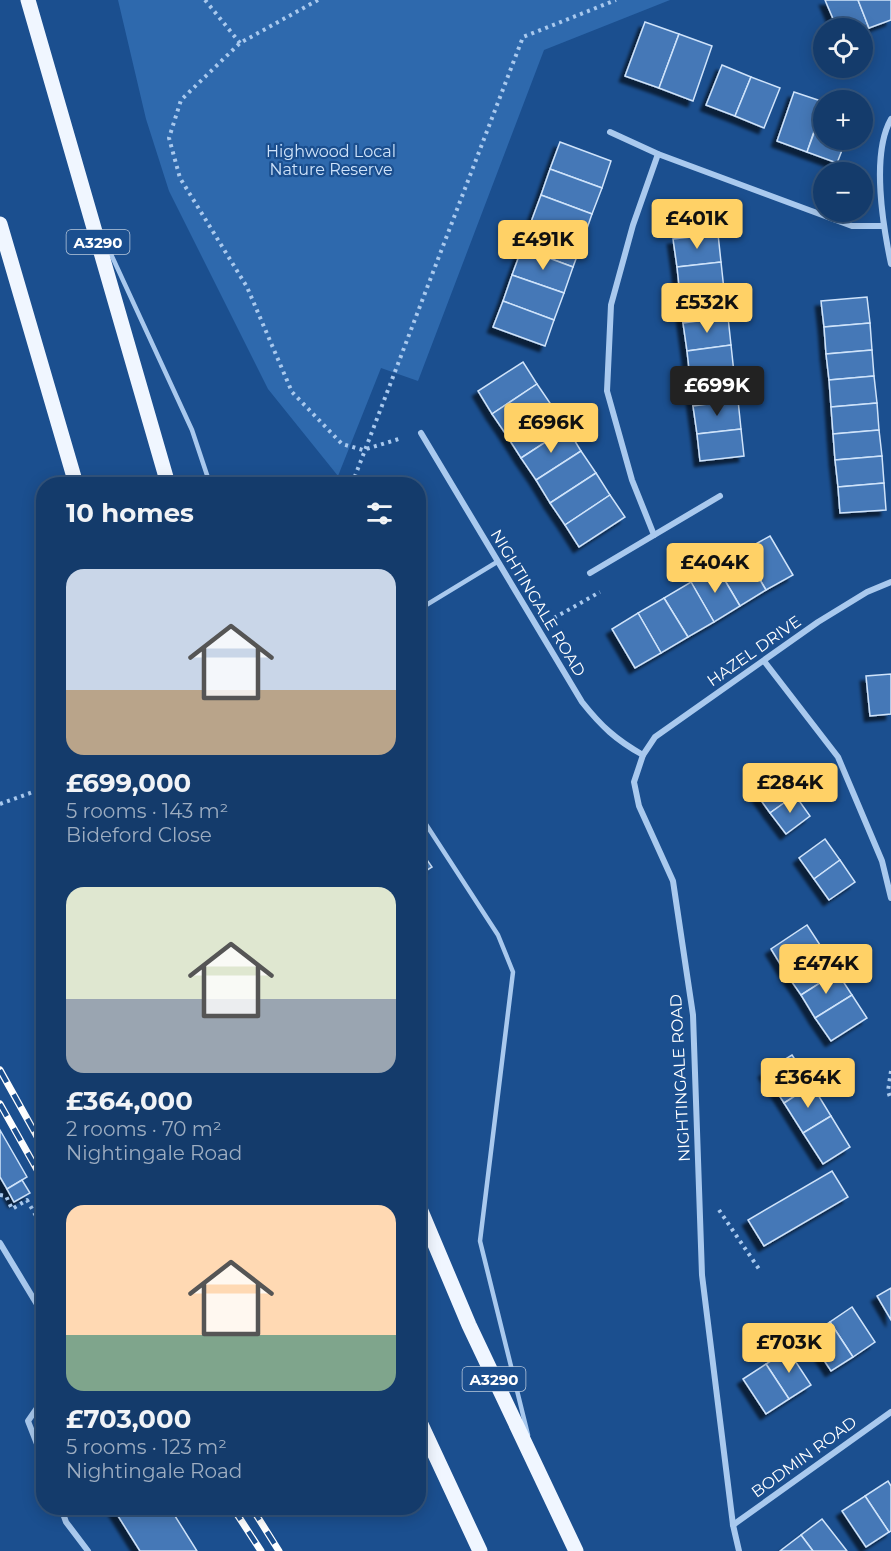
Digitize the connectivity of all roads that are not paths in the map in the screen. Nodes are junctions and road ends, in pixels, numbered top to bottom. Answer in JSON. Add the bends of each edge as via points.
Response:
{"nodes":[{"id":1,"x":28,"y":0,"type":"edge"},
{"id":2,"x":891,"y":119,"type":"edge"},
{"id":3,"x":610,"y":132,"type":"dead end"},
{"id":4,"x":658,"y":154,"type":"junction"},
{"id":5,"x":84,"y":196,"type":"junction"},
{"id":6,"x":0,"y":224,"type":"edge"},
{"id":7,"x":883,"y":226,"type":"junction"},
{"id":8,"x":891,"y":264,"type":"edge"},
{"id":9,"x":421,"y":433,"type":"road end"},
{"id":10,"x":74,"y":477,"type":"edge"},
{"id":11,"x":166,"y":477,"type":"edge"},
{"id":12,"x":208,"y":477,"type":"edge"},
{"id":13,"x":720,"y":496,"type":"dead end"},
{"id":14,"x":654,"y":535,"type":"junction"},
{"id":15,"x":497,"y":562,"type":"junction"},
{"id":16,"x":590,"y":573,"type":"road end"},
{"id":17,"x":891,"y":582,"type":"edge"},
{"id":18,"x":426,"y":605,"type":"edge"},
{"id":19,"x":764,"y":661,"type":"junction"},
{"id":20,"x":643,"y":755,"type":"junction"},
{"id":21,"x":426,"y":824,"type":"edge"},
{"id":22,"x":891,"y":898,"type":"edge"},
{"id":23,"x":426,"y":1223,"type":"edge"},
{"id":24,"x":0,"y":1243,"type":"edge"},
{"id":25,"x":36,"y":1303,"type":"edge"},
{"id":26,"x":36,"y":1410,"type":"edge"},
{"id":27,"x":891,"y":1412,"type":"edge"},
{"id":28,"x":426,"y":1435,"type":"edge"},
{"id":29,"x":36,"y":1442,"type":"edge"},
{"id":30,"x":537,"y":1471,"type":"junction"},
{"id":31,"x":64,"y":1515,"type":"edge"},
{"id":32,"x":733,"y":1525,"type":"junction"},
{"id":33,"x":88,"y":1551,"type":"edge"},
{"id":34,"x":480,"y":1551,"type":"edge"},
{"id":35,"x":576,"y":1551,"type":"edge"},
{"id":36,"x":739,"y":1551,"type":"edge"}],
"edges":[{"from":1,"to":5,"type":"main road","number":"A3290"},
{"from":2,"to":7,"type":"street","via":[[885,129],[881,167]]},
{"from":3,"to":4,"type":"street"},
{"from":4,"to":7,"type":"street","via":[[852,226]]},
{"from":4,"to":14,"type":"street","via":[[611,305],[607,392],[632,480]]},
{"from":5,"to":11,"type":"main road","number":"A3290"},
{"from":5,"to":12,"type":"lane","via":[[192,430]]},
{"from":6,"to":10,"type":"main road"},
{"from":7,"to":8,"type":"street"},
{"from":9,"to":15,"type":"street","name":"NIGHTINGALE ROAD"},
{"from":13,"to":14,"type":"street"},
{"from":14,"to":16,"type":"street"},
{"from":15,"to":18,"type":"lane"},
{"from":15,"to":20,"type":"street","name":"NIGHTINGALE ROAD","via":[[582,702],[601,726]]},
{"from":17,"to":19,"type":"street","name":"HAZEL DRIVE","via":[[818,622]]},
{"from":19,"to":20,"type":"street","name":"HAZEL DRIVE","via":[[655,737]]},
{"from":19,"to":22,"type":"street","via":[[838,757],[882,861]]},
{"from":20,"to":32,"type":"street","name":"NIGHTINGALE ROAD","via":[[634,782],[636,794],[673,882],[693,1015],[702,1275]]},
{"from":21,"to":30,"type":"lane","via":[[498,934],[513,972],[480,1241]]},
{"from":23,"to":30,"type":"main road","number":"A3290"},
{"from":24,"to":25,"type":"street"},
{"from":26,"to":29,"type":"street","via":[[28,1421]]},
{"from":27,"to":32,"type":"street","name":"BODMIN ROAD"},
{"from":28,"to":34,"type":"main road"},
{"from":30,"to":35,"type":"main road","number":"A3290"},
{"from":31,"to":33,"type":"street"},
{"from":32,"to":36,"type":"street","name":"NIGHTINGALE ROAD"}]}
